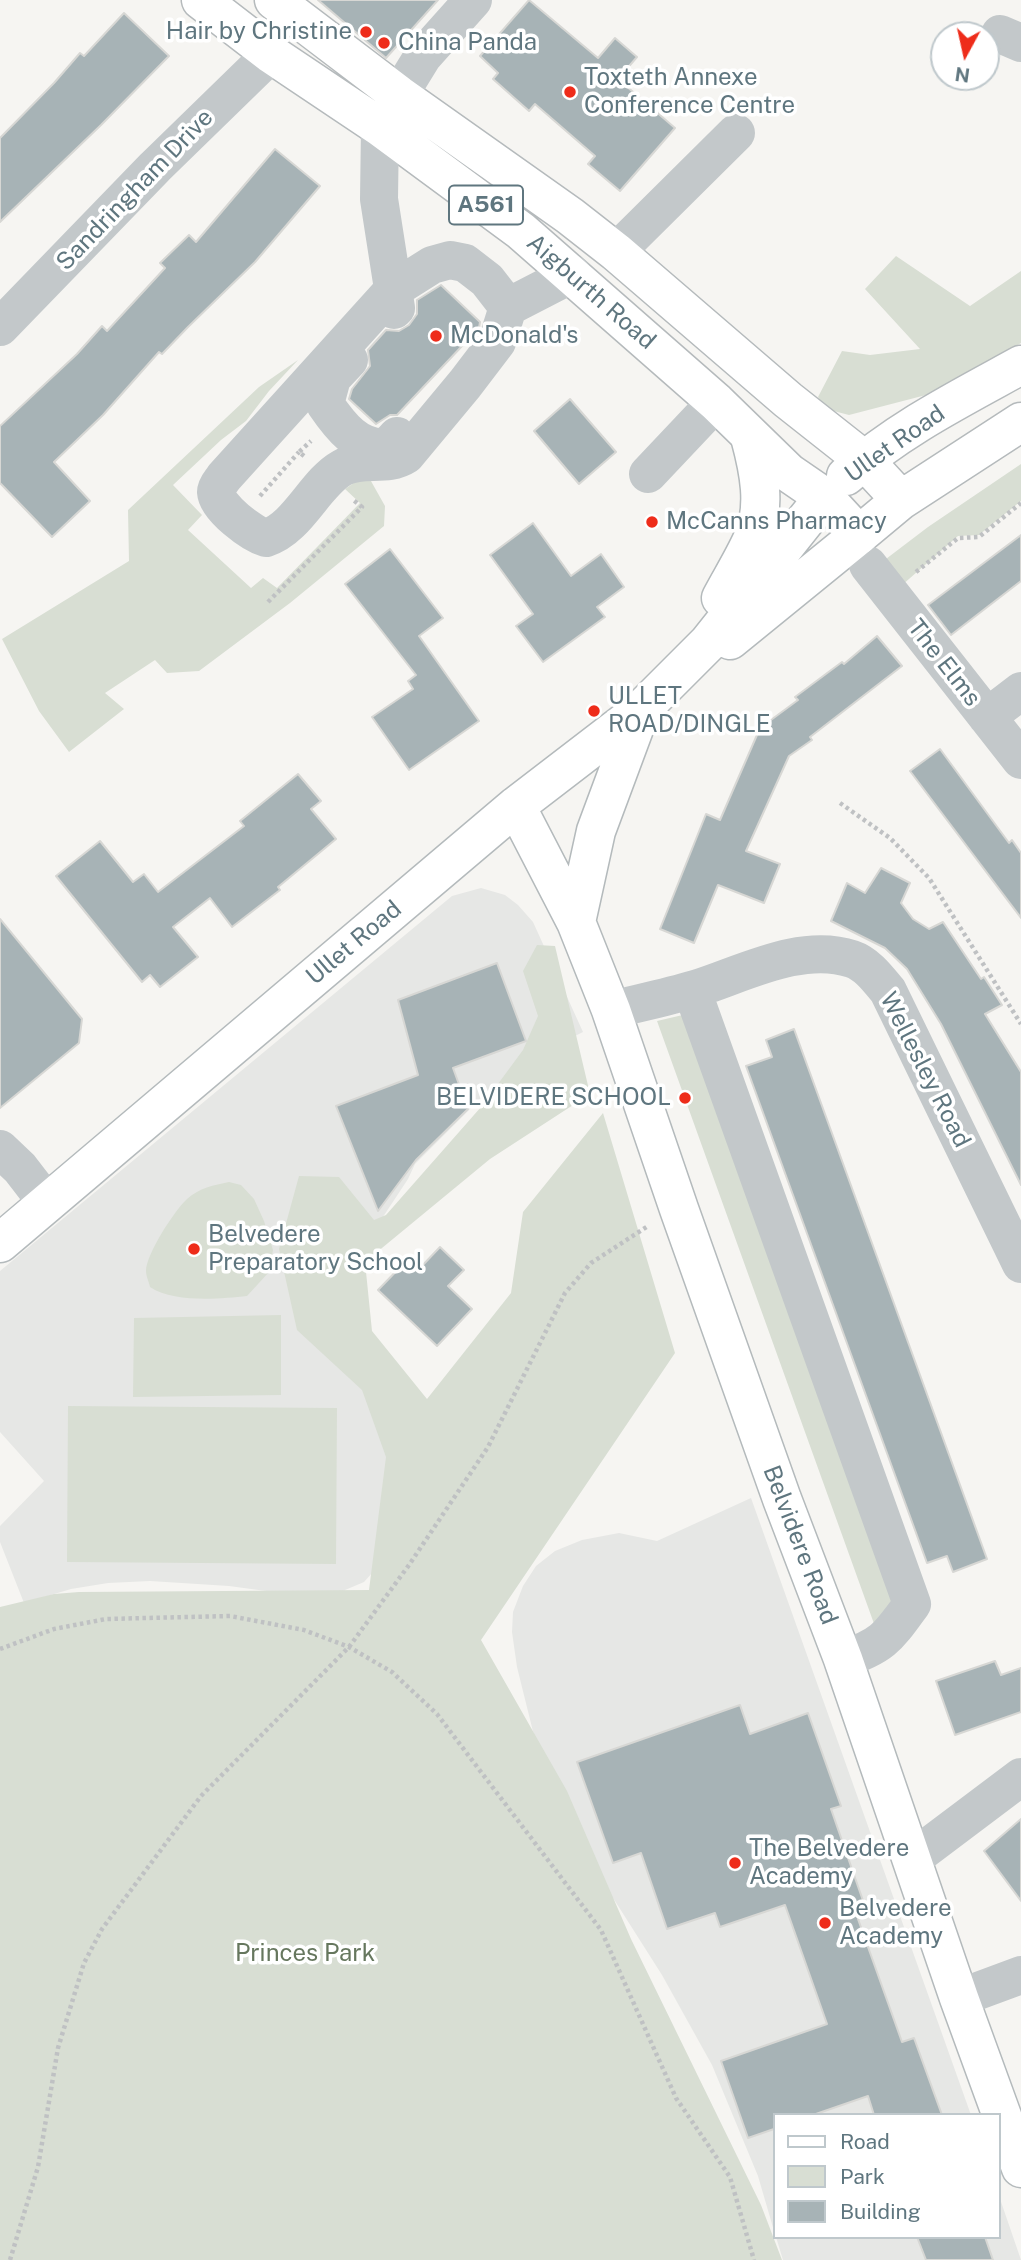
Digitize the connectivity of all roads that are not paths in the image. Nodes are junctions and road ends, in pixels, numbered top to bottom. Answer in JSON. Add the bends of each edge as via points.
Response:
{"nodes":[{"id":1,"x":201,"y":0,"type":"edge"},
{"id":2,"x":274,"y":0,"type":"edge"},
{"id":3,"x":466,"y":2,"type":"edge"},
{"id":4,"x":271,"y":54,"type":"junction"},
{"id":5,"x":390,"y":111,"type":"junction"},
{"id":6,"x":736,"y":133,"type":"dead end"},
{"id":7,"x":616,"y":252,"type":"junction"},
{"id":8,"x":572,"y":274,"type":"junction"},
{"id":9,"x":394,"y":289,"type":"junction"},
{"id":10,"x":508,"y":307,"type":"junction"},
{"id":11,"x":0,"y":327,"type":"edge"},
{"id":12,"x":1021,"y":365,"type":"edge"},
{"id":13,"x":466,"y":384,"type":"junction"},
{"id":14,"x":716,"y":402,"type":"junction"},
{"id":15,"x":1021,"y":422,"type":"edge"},
{"id":16,"x":750,"y":438,"type":"junction"},
{"id":17,"x":863,"y":460,"type":"junction"},
{"id":18,"x":648,"y":474,"type":"dead end"},
{"id":19,"x":824,"y":497,"type":"junction"},
{"id":20,"x":901,"y":500,"type":"junction"},
{"id":21,"x":872,"y":564,"type":"junction"},
{"id":22,"x":708,"y":643,"type":"junction"},
{"id":23,"x":1021,"y":691,"type":"edge"},
{"id":24,"x":641,"y":710,"type":"junction"},
{"id":25,"x":987,"y":718,"type":"junction"},
{"id":26,"x":1021,"y":760,"type":"edge"},
{"id":27,"x":516,"y":806,"type":"junction"},
{"id":28,"x":576,"y":922,"type":"junction"},
{"id":29,"x":692,"y":990,"type":"junction"},
{"id":30,"x":611,"y":1010,"type":"junction"},
{"id":31,"x":0,"y":1149,"type":"edge"},
{"id":32,"x":47,"y":1203,"type":"junction"},
{"id":33,"x":0,"y":1243,"type":"edge"},
{"id":34,"x":1021,"y":1265,"type":"edge"},
{"id":35,"x":843,"y":1659,"type":"junction"},
{"id":36,"x":1021,"y":1777,"type":"edge"},
{"id":37,"x":912,"y":1859,"type":"junction"},
{"id":38,"x":1021,"y":1975,"type":"edge"},
{"id":39,"x":959,"y":1998,"type":"junction"},
{"id":40,"x":1021,"y":2168,"type":"edge"}],
"edges":[{"from":1,"to":4,"type":"main road","name":"Aigburth Road","number":"A561"},
{"from":2,"to":5,"type":"main road","name":"Aigburth Road","number":"A561"},
{"from":3,"to":5,"type":"street","via":[[423,56]]},
{"from":4,"to":5,"type":"main road","name":"Aigburth Road","number":"A561"},
{"from":4,"to":11,"type":"street","name":"Sandringham Drive"},
{"from":5,"to":7,"type":"main road","name":"Aigburth Road","number":"A561","via":[[570,216]]},
{"from":5,"to":8,"type":"main road","name":"Aigburth Road","number":"A561"},
{"from":5,"to":9,"type":"street","via":[[379,198]]},
{"from":6,"to":7,"type":"street"},
{"from":7,"to":17,"type":"main road","name":"Aigburth Road","number":"A561"},
{"from":8,"to":10,"type":"street"},
{"from":8,"to":14,"type":"main road","name":"Aigburth Road","number":"A561"},
{"from":9,"to":10,"type":"street","via":[[432,265],[450,260],[465,263],[486,280]]},
{"from":9,"to":13,"type":"street","via":[[396,309],[332,378],[326,404],[338,424],[360,443],[387,447],[439,390]]},
{"from":9,"to":13,"type":"street","via":[[224,477],[217,487],[219,500],[257,536],[275,535],[340,468],[396,461],[405,454]]},
{"from":10,"to":13,"type":"street","via":[[497,342]]},
{"from":12,"to":17,"type":"main road","name":"Ullet Road"},
{"from":14,"to":16,"type":"main road","name":"Aigburth Road","number":"A561"},
{"from":14,"to":18,"type":"street"},
{"from":15,"to":20,"type":"main road","name":"Ullet Road"},
{"from":16,"to":19,"type":"main road","name":"Aigburth Road","number":"A561"},
{"from":16,"to":22,"type":"main road","via":[[760,482],[758,521],[754,538],[711,621]]},
{"from":17,"to":19,"type":"main road","name":"Ullet Road"},
{"from":17,"to":20,"type":"main road","number":"A561"},
{"from":19,"to":21,"type":"main road","name":"Aigburth Road","number":"A561"},
{"from":19,"to":22,"type":"main road","name":"Ullet Road"},
{"from":20,"to":21,"type":"main road","name":"Ullet Road"},
{"from":21,"to":22,"type":"main road","name":"Ullet Road","via":[[731,640]]},
{"from":21,"to":25,"type":"street","name":"The Elms"},
{"from":22,"to":24,"type":"main road","name":"Ullet Road"},
{"from":23,"to":25,"type":"street"},
{"from":24,"to":27,"type":"main road","name":"Ullet Road"},
{"from":24,"to":28,"type":"main road","via":[[596,831]]},
{"from":25,"to":26,"type":"street","name":"The Elms"},
{"from":27,"to":28,"type":"main road","name":"Belvidere Road"},
{"from":27,"to":32,"type":"main road","name":"Ullet Road"},
{"from":28,"to":30,"type":"main road","name":"Belvidere Road"},
{"from":29,"to":30,"type":"street","name":"Wellesley Road"},
{"from":29,"to":34,"type":"street","name":"Wellesley Road","via":[[800,954],[854,960],[873,972],[888,990]]},
{"from":29,"to":35,"type":"street","via":[[912,1604],[888,1638]]},
{"from":30,"to":35,"type":"main road","name":"Belvidere Road","via":[[763,1446]]},
{"from":31,"to":32,"type":"street"},
{"from":32,"to":33,"type":"main road","name":"Ullet Road"},
{"from":35,"to":37,"type":"main road","name":"Belvidere Road"},
{"from":36,"to":37,"type":"street"},
{"from":37,"to":39,"type":"main road","name":"Belvidere Road"},
{"from":38,"to":39,"type":"street"},
{"from":39,"to":40,"type":"main road","name":"Belvidere Road"}]}
